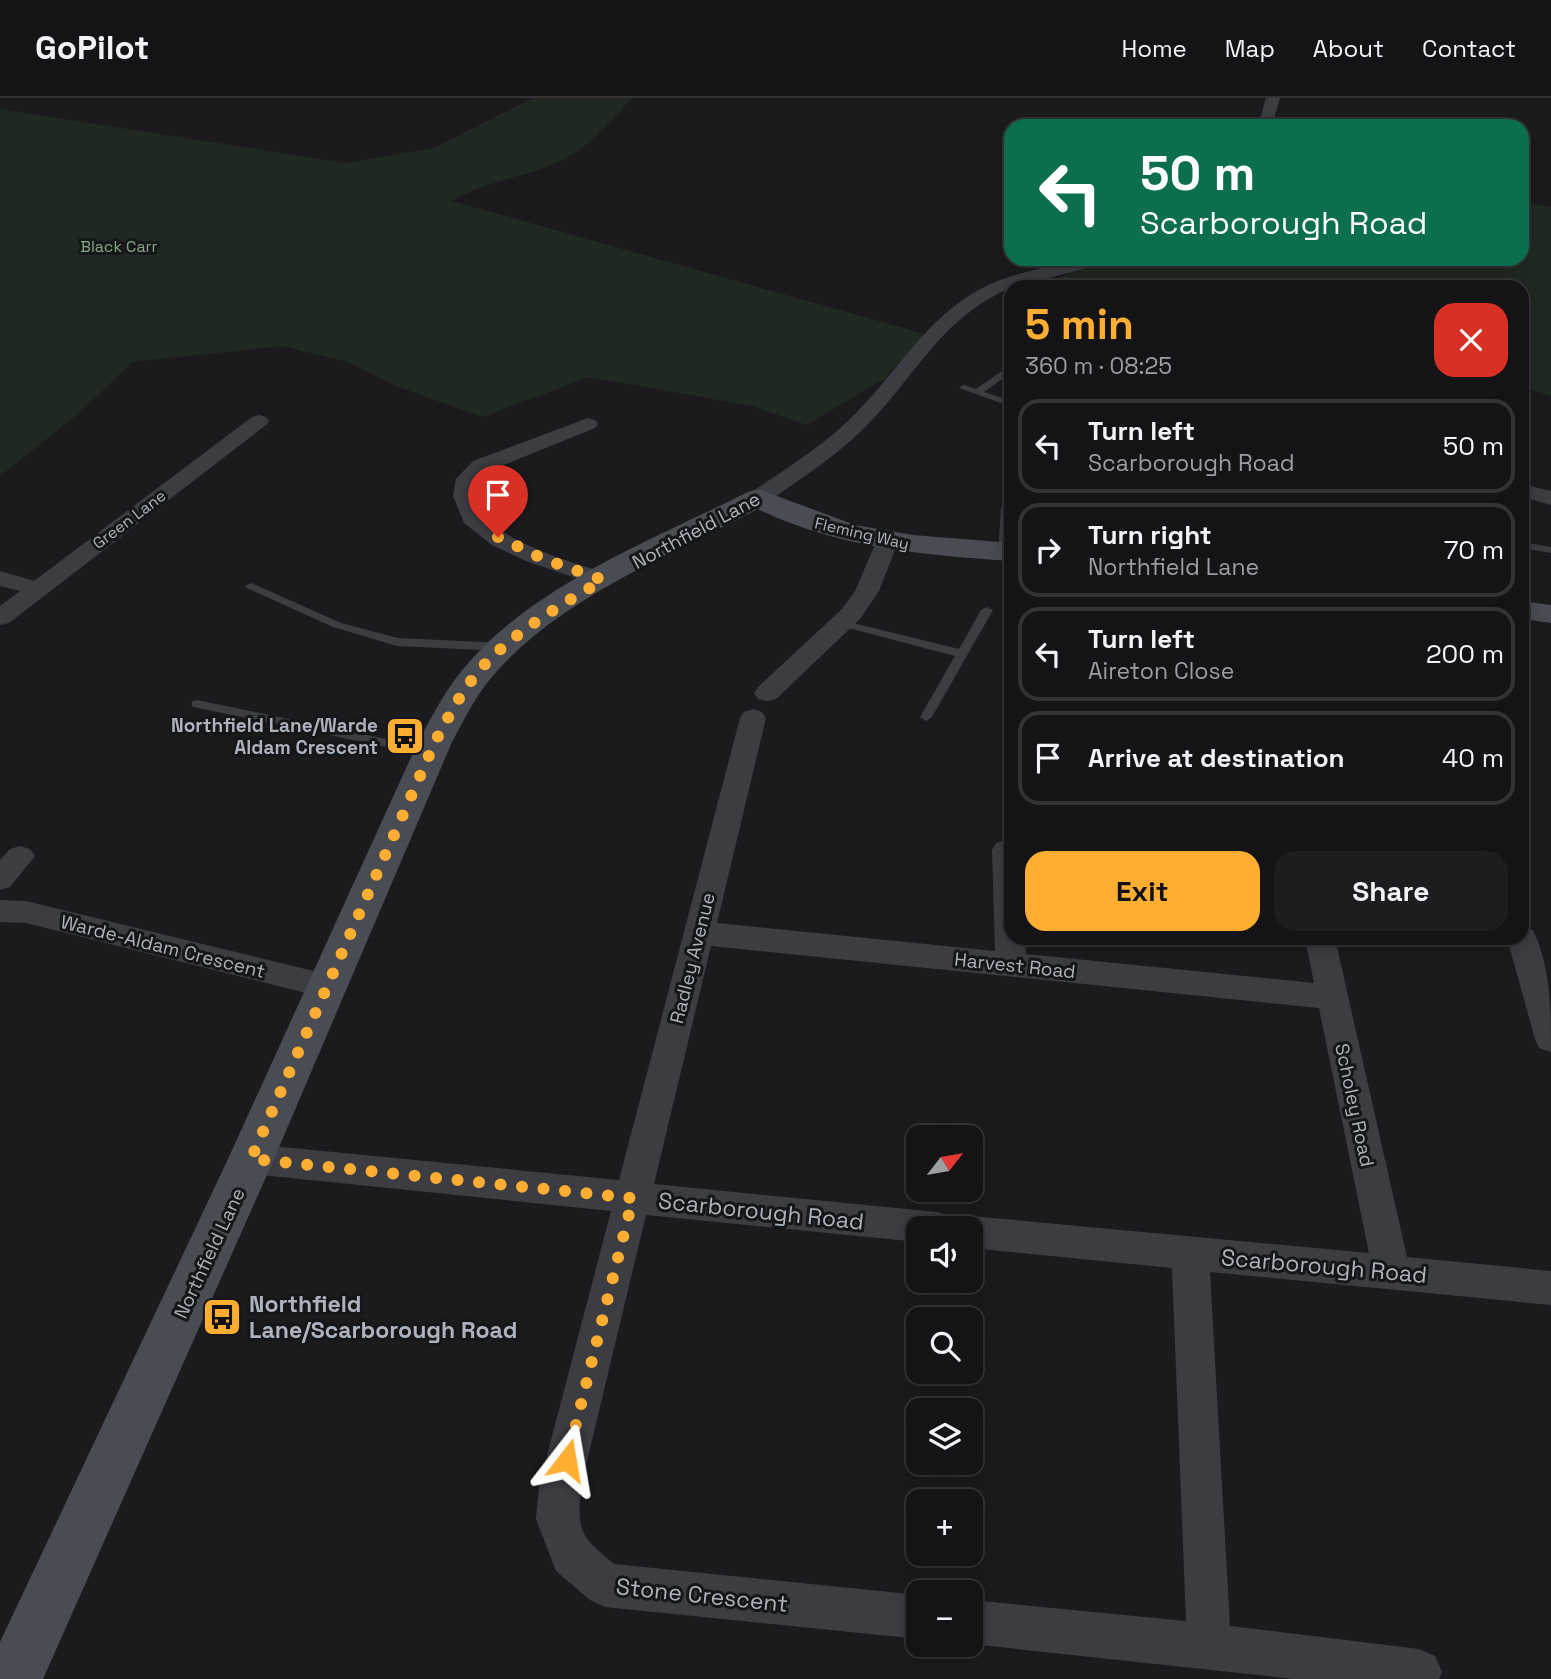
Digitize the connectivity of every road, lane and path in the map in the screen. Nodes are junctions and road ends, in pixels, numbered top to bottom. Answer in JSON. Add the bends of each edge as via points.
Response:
{"nodes":[{"id":1,"x":1273,"y":98,"type":"edge"},
{"id":2,"x":1267,"y":119,"type":"edge"},
{"id":3,"x":1070,"y":266,"type":"edge"},
{"id":4,"x":1023,"y":280,"type":"edge"},
{"id":5,"x":1004,"y":286,"type":"edge"},
{"id":6,"x":1004,"y":374,"type":"edge"},
{"id":7,"x":964,"y":388,"type":"dead end"},
{"id":8,"x":978,"y":393,"type":"junction"},
{"id":9,"x":1004,"y":401,"type":"edge"},
{"id":10,"x":259,"y":421,"type":"dead end"},
{"id":11,"x":588,"y":424,"type":"dead end"},
{"id":12,"x":1529,"y":492,"type":"edge"},
{"id":13,"x":758,"y":498,"type":"junction"},
{"id":14,"x":1551,"y":498,"type":"edge"},
{"id":15,"x":887,"y":542,"type":"junction"},
{"id":16,"x":1529,"y":546,"type":"edge"},
{"id":17,"x":1551,"y":550,"type":"edge"},
{"id":18,"x":1004,"y":551,"type":"edge"},
{"id":19,"x":0,"y":578,"type":"edge"},
{"id":20,"x":603,"y":580,"type":"junction"},
{"id":21,"x":251,"y":586,"type":"dead end"},
{"id":22,"x":37,"y":589,"type":"junction"},
{"id":23,"x":987,"y":610,"type":"dead end"},
{"id":24,"x":1529,"y":611,"type":"edge"},
{"id":25,"x":1551,"y":614,"type":"edge"},
{"id":26,"x":0,"y":618,"type":"edge"},
{"id":27,"x":841,"y":624,"type":"junction"},
{"id":28,"x":504,"y":647,"type":"junction"},
{"id":29,"x":962,"y":654,"type":"junction"},
{"id":30,"x":197,"y":704,"type":"dead end"},
{"id":31,"x":926,"y":717,"type":"dead end"},
{"id":32,"x":430,"y":752,"type":"junction"},
{"id":33,"x":20,"y":856,"type":"dead end"},
{"id":34,"x":0,"y":879,"type":"edge"},
{"id":35,"x":0,"y":911,"type":"edge"},
{"id":36,"x":698,"y":933,"type":"junction"},
{"id":37,"x":1010,"y":945,"type":"edge"},
{"id":38,"x":1321,"y":945,"type":"edge"},
{"id":39,"x":1524,"y":945,"type":"edge"},
{"id":40,"x":1011,"y":965,"type":"junction"},
{"id":41,"x":326,"y":986,"type":"junction"},
{"id":42,"x":1332,"y":997,"type":"junction"},
{"id":43,"x":1551,"y":1040,"type":"edge"},
{"id":44,"x":251,"y":1159,"type":"junction"},
{"id":45,"x":633,"y":1198,"type":"junction"},
{"id":46,"x":906,"y":1225,"type":"edge"},
{"id":47,"x":983,"y":1233,"type":"edge"},
{"id":48,"x":1190,"y":1254,"type":"junction"},
{"id":49,"x":1391,"y":1271,"type":"junction"},
{"id":50,"x":1551,"y":1288,"type":"edge"},
{"id":51,"x":906,"y":1616,"type":"edge"},
{"id":52,"x":983,"y":1623,"type":"edge"},
{"id":53,"x":1209,"y":1646,"type":"junction"},
{"id":54,"x":1419,"y":1672,"type":"dead end"},
{"id":55,"x":13,"y":1679,"type":"edge"}],
"edges":[{"from":1,"to":2,"type":"street"},
{"from":3,"to":4,"type":"street","name":"Northfield Lane"},
{"from":5,"to":13,"type":"street","name":"Northfield Lane","via":[[966,306],[862,419]]},
{"from":6,"to":8,"type":"lane"},
{"from":7,"to":8,"type":"lane"},
{"from":8,"to":9,"type":"lane"},
{"from":10,"to":22,"type":"street","name":"Green Lane"},
{"from":11,"to":20,"type":"street","via":[[481,466],[468,476],[463,488],[473,520],[485,530],[544,559]]},
{"from":12,"to":14,"type":"street"},
{"from":13,"to":15,"type":"street","name":"Fleming Way","via":[[816,523]]},
{"from":13,"to":20,"type":"street","name":"Northfield Lane"},
{"from":15,"to":18,"type":"street","name":"Fleming Way"},
{"from":15,"to":27,"type":"street","via":[[867,591]]},
{"from":16,"to":17,"type":"lane"},
{"from":19,"to":22,"type":"street"},
{"from":20,"to":28,"type":"street","name":"Northfield Lane"},
{"from":21,"to":28,"type":"lane","via":[[337,625],[397,642]]},
{"from":22,"to":26,"type":"street","name":"Green Lane"},
{"from":23,"to":29,"type":"lane"},
{"from":24,"to":25,"type":"street"},
{"from":27,"to":29,"type":"lane"},
{"from":27,"to":36,"type":"street","name":"Radley Avenue","via":[[760,706]]},
{"from":28,"to":32,"type":"street","name":"Northfield Lane","via":[[456,702]]},
{"from":29,"to":31,"type":"lane"},
{"from":30,"to":32,"type":"lane"},
{"from":32,"to":41,"type":"street","name":"Northfield Lane"},
{"from":33,"to":34,"type":"street"},
{"from":35,"to":41,"type":"street","name":"Warde-Aldam Crescent","via":[[26,912]]},
{"from":36,"to":40,"type":"street","name":"Harvest Road"},
{"from":36,"to":45,"type":"street","name":"Radley Avenue"},
{"from":37,"to":40,"type":"street"},
{"from":38,"to":42,"type":"street","name":"Scholey Road"},
{"from":39,"to":43,"type":"street"},
{"from":40,"to":42,"type":"street","name":"Harvest Road"},
{"from":41,"to":44,"type":"street","name":"Northfield Lane"},
{"from":42,"to":49,"type":"street","name":"Scholey Road"},
{"from":44,"to":45,"type":"street","name":"Scarborough Road"},
{"from":44,"to":55,"type":"street","name":"Northfield Lane"},
{"from":45,"to":46,"type":"street","name":"Scarborough Road"},
{"from":45,"to":51,"type":"street","name":"Stone Crescent","via":[[560,1486],[557,1519],[571,1556],[605,1585]]},
{"from":47,"to":48,"type":"street","name":"Scarborough Road"},
{"from":48,"to":49,"type":"street","name":"Scarborough Road"},
{"from":48,"to":53,"type":"street"},
{"from":49,"to":50,"type":"street","name":"Scarborough Road"},
{"from":52,"to":53,"type":"street"},
{"from":53,"to":54,"type":"street"}]}
